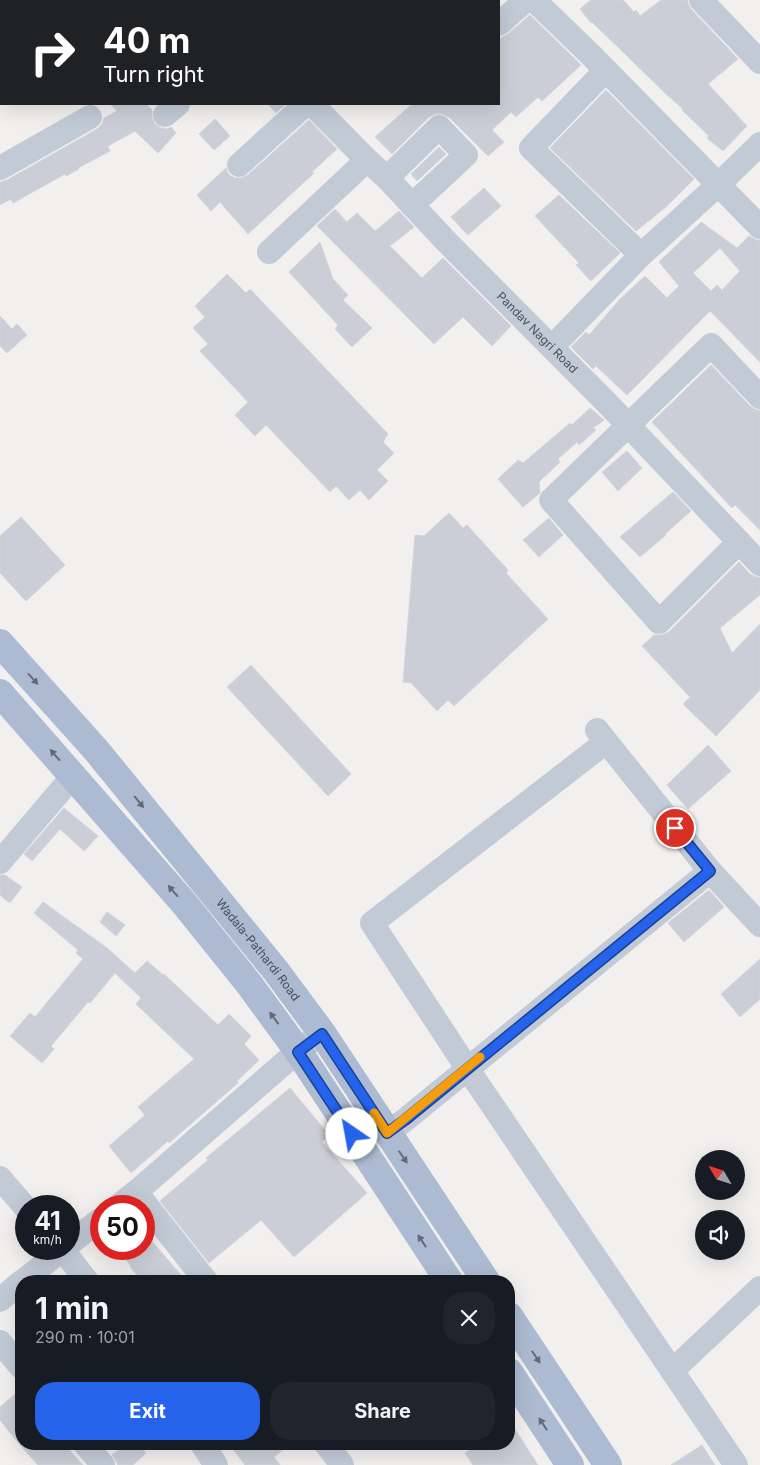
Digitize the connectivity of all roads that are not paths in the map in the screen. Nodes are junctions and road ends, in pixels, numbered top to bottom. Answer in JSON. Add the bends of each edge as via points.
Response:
{"nodes":[{"id":1,"x":526,"y":0,"type":"edge"},
{"id":2,"x":534,"y":0,"type":"edge"},
{"id":3,"x":701,"y":0,"type":"edge"},
{"id":4,"x":500,"y":23,"type":"edge"},
{"id":5,"x":760,"y":62,"type":"edge"},
{"id":6,"x":605,"y":71,"type":"junction"},
{"id":7,"x":305,"y":105,"type":"edge"},
{"id":8,"x":313,"y":105,"type":"edge"},
{"id":9,"x":90,"y":117,"type":"dead end"},
{"id":10,"x":760,"y":144,"type":"edge"},
{"id":11,"x":367,"y":160,"type":"junction"},
{"id":12,"x":239,"y":165,"type":"dead end"},
{"id":13,"x":0,"y":168,"type":"edge"},
{"id":14,"x":387,"y":178,"type":"junction"},
{"id":15,"x":719,"y":184,"type":"junction"},
{"id":16,"x":412,"y":205,"type":"junction"},
{"id":17,"x":760,"y":228,"type":"edge"},
{"id":18,"x":269,"y":252,"type":"dead end"},
{"id":19,"x":641,"y":255,"type":"junction"},
{"id":20,"x":552,"y":347,"type":"junction"},
{"id":21,"x":760,"y":397,"type":"edge"},
{"id":22,"x":629,"y":426,"type":"junction"},
{"id":23,"x":739,"y":542,"type":"junction"},
{"id":24,"x":760,"y":564,"type":"edge"},
{"id":25,"x":0,"y":643,"type":"edge"},
{"id":26,"x":0,"y":693,"type":"edge"},
{"id":27,"x":73,"y":776,"type":"junction"},
{"id":28,"x":0,"y":862,"type":"edge"},
{"id":29,"x":710,"y":871,"type":"junction"},
{"id":30,"x":760,"y":925,"type":"edge"},
{"id":31,"x":322,"y":1034,"type":"junction"},
{"id":32,"x":298,"y":1052,"type":"junction"},
{"id":33,"x":466,"y":1068,"type":"junction"},
{"id":34,"x":387,"y":1133,"type":"junction"},
{"id":35,"x":0,"y":1178,"type":"edge"},
{"id":36,"x":136,"y":1192,"type":"junction"},
{"id":37,"x":15,"y":1195,"type":"edge"},
{"id":38,"x":132,"y":1195,"type":"edge"},
{"id":39,"x":90,"y":1228,"type":"edge"},
{"id":40,"x":80,"y":1235,"type":"edge"},
{"id":41,"x":49,"y":1260,"type":"edge"},
{"id":42,"x":71,"y":1260,"type":"edge"},
{"id":43,"x":31,"y":1275,"type":"edge"},
{"id":44,"x":82,"y":1275,"type":"edge"},
{"id":45,"x":201,"y":1275,"type":"edge"},
{"id":46,"x":445,"y":1275,"type":"edge"},
{"id":47,"x":482,"y":1275,"type":"edge"},
{"id":48,"x":15,"y":1288,"type":"edge"},
{"id":49,"x":760,"y":1288,"type":"edge"},
{"id":50,"x":0,"y":1300,"type":"edge"},
{"id":51,"x":515,"y":1325,"type":"edge"},
{"id":52,"x":0,"y":1342,"type":"edge"},
{"id":53,"x":15,"y":1360,"type":"edge"},
{"id":54,"x":672,"y":1370,"type":"junction"},
{"id":55,"x":515,"y":1381,"type":"edge"},
{"id":56,"x":90,"y":1450,"type":"edge"},
{"id":57,"x":206,"y":1450,"type":"edge"},
{"id":58,"x":331,"y":1450,"type":"edge"},
{"id":59,"x":103,"y":1465,"type":"edge"},
{"id":60,"x":216,"y":1465,"type":"edge"},
{"id":61,"x":342,"y":1465,"type":"edge"},
{"id":62,"x":570,"y":1465,"type":"edge"},
{"id":63,"x":608,"y":1465,"type":"edge"},
{"id":64,"x":736,"y":1465,"type":"edge"}],
"edges":[{"from":1,"to":4,"type":"street"},
{"from":2,"to":6,"type":"street"},
{"from":3,"to":5,"type":"street"},
{"from":6,"to":15,"type":"street"},
{"from":6,"to":19,"type":"street","via":[[531,148]]},
{"from":7,"to":12,"type":"street"},
{"from":8,"to":11,"type":"street","name":"Pandav Nagri Road"},
{"from":9,"to":13,"type":"street"},
{"from":10,"to":15,"type":"street"},
{"from":11,"to":14,"type":"street","name":"Pandav Nagri Road"},
{"from":11,"to":18,"type":"street"},
{"from":14,"to":16,"type":"street","name":"Pandav Nagri Road"},
{"from":14,"to":16,"type":"street","via":[[439,127],[466,155]]},
{"from":15,"to":17,"type":"street"},
{"from":15,"to":19,"type":"street"},
{"from":16,"to":20,"type":"street","name":"Pandav Nagri Road"},
{"from":19,"to":20,"type":"street"},
{"from":20,"to":22,"type":"street","name":"Pandav Nagri Road"},
{"from":21,"to":22,"type":"street","via":[[711,345]]},
{"from":22,"to":23,"type":"street","name":"Pandav Nagri Road"},
{"from":22,"to":23,"type":"street","via":[[551,500],[659,622]]},
{"from":23,"to":24,"type":"street","name":"Pandav Nagri Road"},
{"from":25,"to":31,"type":"main road","name":"Wadala-Pathardi Road","one_way":true,"via":[[96,750],[276,970]]},
{"from":27,"to":26,"type":"main road","one_way":true},
{"from":27,"to":28,"type":"street"},
{"from":32,"to":27,"type":"main road","one_way":true,"via":[[183,902]]},
{"from":29,"to":30,"type":"street"},
{"from":29,"to":33,"type":"street"},
{"from":29,"to":33,"type":"street","via":[[601,735],[372,923]]},
{"from":31,"to":32,"type":"street"},
{"from":31,"to":34,"type":"main road","name":"Wadala-Pathardi Road"},
{"from":32,"to":36,"type":"street"},
{"from":46,"to":32,"type":"main road","one_way":true},
{"from":33,"to":34,"type":"street"},
{"from":33,"to":54,"type":"street"},
{"from":34,"to":47,"type":"main road","name":"Wadala-Pathardi Road","one_way":true},
{"from":35,"to":37,"type":"street"},
{"from":36,"to":38,"type":"street"},
{"from":36,"to":45,"type":"street"},
{"from":39,"to":40,"type":"street"},
{"from":41,"to":43,"type":"street"},
{"from":42,"to":44,"type":"street"},
{"from":48,"to":50,"type":"street"},
{"from":49,"to":54,"type":"street"},
{"from":51,"to":63,"type":"main road","one_way":true},
{"from":52,"to":53,"type":"street"},
{"from":54,"to":64,"type":"street"},
{"from":62,"to":55,"type":"main road","one_way":true},
{"from":56,"to":59,"type":"street"},
{"from":57,"to":60,"type":"street"},
{"from":58,"to":61,"type":"street"}]}
